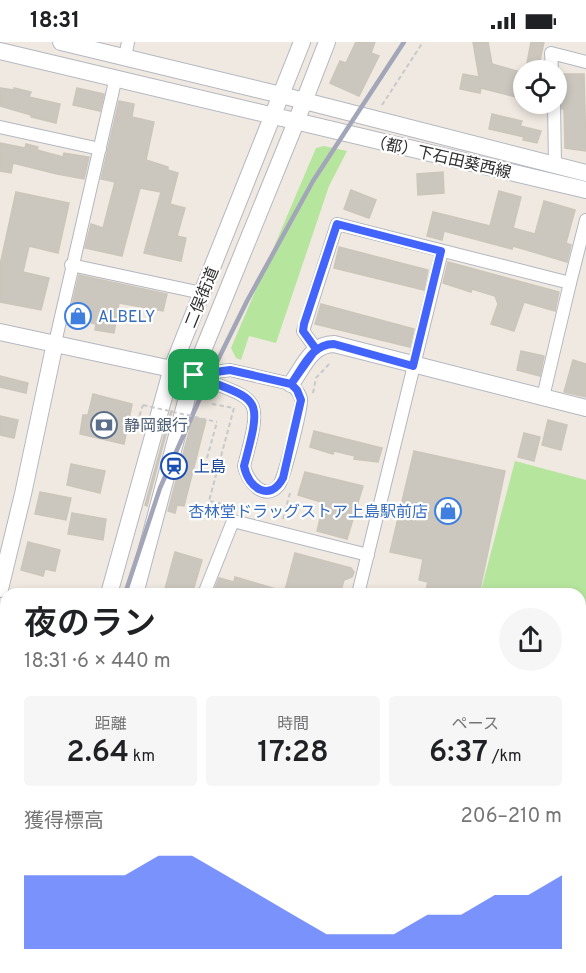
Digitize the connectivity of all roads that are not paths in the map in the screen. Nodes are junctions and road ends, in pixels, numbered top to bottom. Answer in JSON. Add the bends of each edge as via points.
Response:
{"nodes":[{"id":1,"x":61,"y":42,"type":"edge"},
{"id":2,"x":302,"y":42,"type":"edge"},
{"id":3,"x":327,"y":42,"type":"edge"},
{"id":4,"x":551,"y":48,"type":"edge"},
{"id":5,"x":127,"y":49,"type":"edge"},
{"id":6,"x":0,"y":51,"type":"edge"},
{"id":7,"x":586,"y":62,"type":"edge"},
{"id":8,"x":116,"y":77,"type":"junction"},
{"id":9,"x":281,"y":95,"type":"junction"},
{"id":10,"x":304,"y":101,"type":"junction"},
{"id":11,"x":554,"y":114,"type":"edge"},
{"id":12,"x":273,"y":117,"type":"junction"},
{"id":13,"x":296,"y":122,"type":"junction"},
{"id":14,"x":0,"y":127,"type":"edge"},
{"id":15,"x":100,"y":149,"type":"junction"},
{"id":16,"x":555,"y":165,"type":"junction"},
{"id":17,"x":586,"y":172,"type":"edge"},
{"id":18,"x":586,"y":190,"type":"edge"},
{"id":19,"x":586,"y":220,"type":"edge"},
{"id":20,"x":441,"y":251,"type":"junction"},
{"id":21,"x":71,"y":265,"type":"junction"},
{"id":22,"x":570,"y":283,"type":"junction"},
{"id":23,"x":202,"y":294,"type":"junction"},
{"id":24,"x":0,"y":332,"type":"edge"},
{"id":25,"x":55,"y":343,"type":"junction"},
{"id":26,"x":316,"y":349,"type":"junction"},
{"id":27,"x":413,"y":366,"type":"junction"},
{"id":28,"x":172,"y":368,"type":"junction"},
{"id":29,"x":194,"y":375,"type":"junction"},
{"id":30,"x":291,"y":384,"type":"junction"},
{"id":31,"x":543,"y":398,"type":"junction"},
{"id":32,"x":586,"y":408,"type":"edge"},
{"id":33,"x":368,"y":555,"type":"junction"},
{"id":34,"x":0,"y":588,"type":"edge"},
{"id":35,"x":111,"y":588,"type":"edge"},
{"id":36,"x":137,"y":588,"type":"edge"},
{"id":37,"x":206,"y":588,"type":"edge"},
{"id":38,"x":360,"y":588,"type":"edge"}],
"edges":[{"from":1,"to":5,"type":"street"},
{"from":2,"to":9,"type":"street","name":"二俣街道"},
{"from":3,"to":10,"type":"street","name":"二俣街道"},
{"from":4,"to":7,"type":"street"},
{"from":5,"to":9,"type":"street"},
{"from":6,"to":8,"type":"street"},
{"from":8,"to":12,"type":"street"},
{"from":8,"to":15,"type":"street"},
{"from":9,"to":10,"type":"street","name":"（都）下石田葵西線"},
{"from":9,"to":12,"type":"street","name":"二俣街道"},
{"from":10,"to":13,"type":"street","name":"二俣街道"},
{"from":10,"to":16,"type":"street","name":"（都）下石田葵西線"},
{"from":11,"to":16,"type":"street"},
{"from":12,"to":13,"type":"street","name":"（都）下石田葵西線"},
{"from":12,"to":23,"type":"street","name":"二俣街道"},
{"from":13,"to":18,"type":"street","name":"（都）下石田葵西線"},
{"from":13,"to":29,"type":"street","name":"二俣街道"},
{"from":14,"to":15,"type":"street"},
{"from":15,"to":21,"type":"street"},
{"from":16,"to":17,"type":"street","name":"（都）下石田葵西線"},
{"from":19,"to":22,"type":"street"},
{"from":20,"to":22,"type":"street"},
{"from":20,"to":26,"type":"street","via":[[337,224],[304,324],[303,331]]},
{"from":20,"to":27,"type":"street"},
{"from":21,"to":23,"type":"street"},
{"from":21,"to":25,"type":"street"},
{"from":22,"to":31,"type":"street"},
{"from":23,"to":28,"type":"street","name":"二俣街道"},
{"from":24,"to":25,"type":"street"},
{"from":25,"to":28,"type":"street"},
{"from":25,"to":34,"type":"street"},
{"from":26,"to":27,"type":"street","via":[[334,344]]},
{"from":26,"to":30,"type":"street"},
{"from":27,"to":31,"type":"street"},
{"from":27,"to":33,"type":"street"},
{"from":28,"to":29,"type":"street"},
{"from":28,"to":35,"type":"street","name":"二俣街道"},
{"from":29,"to":30,"type":"street","via":[[230,370]]},
{"from":29,"to":30,"type":"street","via":[[238,392],[251,402],[256,418],[244,466],[249,481],[266,491],[275,488],[283,478],[298,417],[301,400]]},
{"from":29,"to":36,"type":"street","name":"二俣街道"},
{"from":31,"to":32,"type":"street"},
{"from":33,"to":37,"type":"street","via":[[233,521]]},
{"from":33,"to":38,"type":"street"}]}
